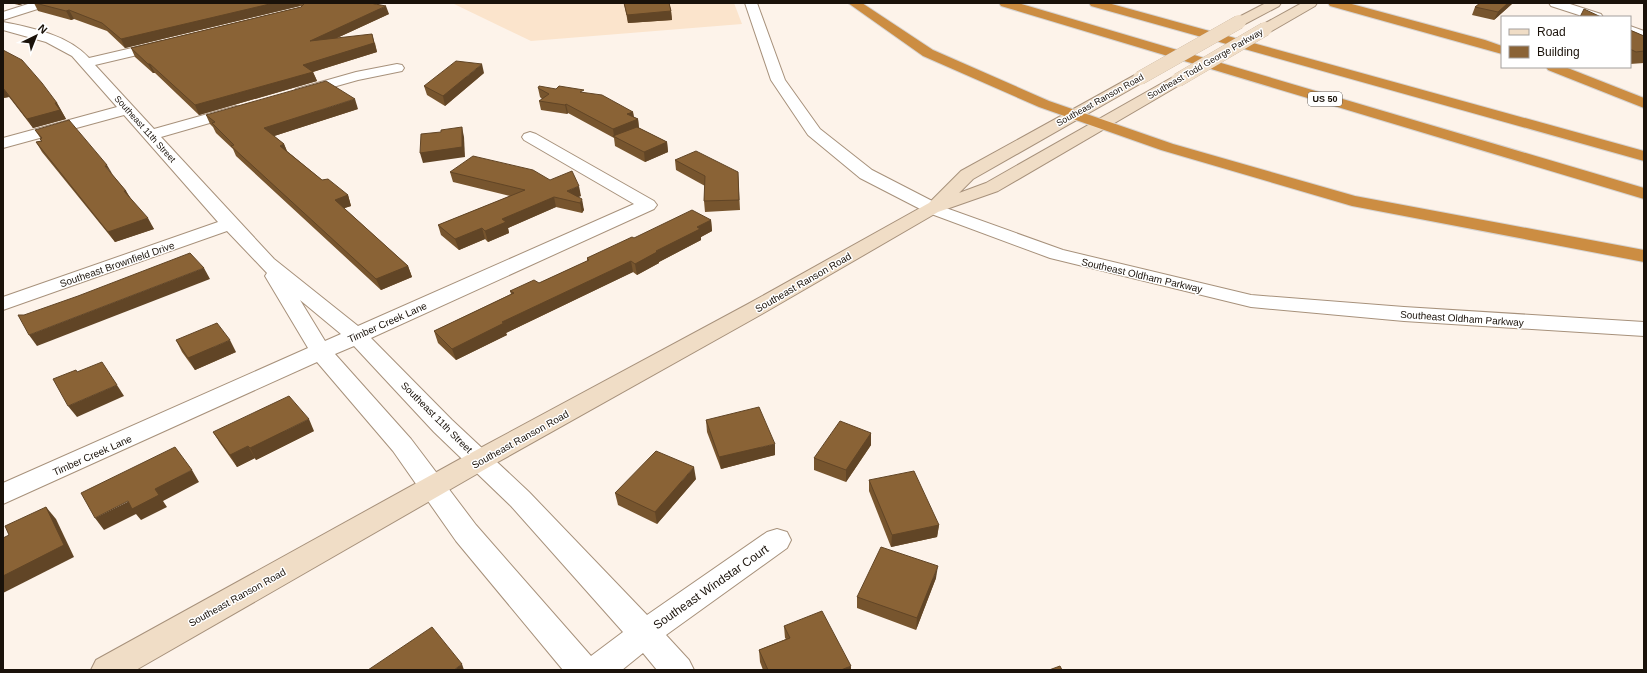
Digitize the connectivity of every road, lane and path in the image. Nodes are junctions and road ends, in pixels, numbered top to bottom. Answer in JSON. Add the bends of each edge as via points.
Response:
{"nodes":[{"id":1,"x":43,"y":3,"type":"edge"},
{"id":2,"x":751,"y":3,"type":"edge"},
{"id":3,"x":854,"y":3,"type":"edge"},
{"id":4,"x":1005,"y":3,"type":"edge"},
{"id":5,"x":1095,"y":3,"type":"edge"},
{"id":6,"x":1275,"y":3,"type":"edge"},
{"id":7,"x":1311,"y":3,"type":"edge"},
{"id":8,"x":1334,"y":3,"type":"edge"},
{"id":9,"x":1555,"y":3,"type":"edge"},
{"id":10,"x":3,"y":16,"type":"edge"},
{"id":11,"x":1594,"y":16,"type":"edge"},
{"id":12,"x":3,"y":26,"type":"edge"},
{"id":13,"x":1631,"y":30,"type":"edge"},
{"id":14,"x":1644,"y":36,"type":"edge"},
{"id":15,"x":178,"y":41,"type":"edge"},
{"id":16,"x":1501,"y":50,"type":"edge"},
{"id":17,"x":86,"y":63,"type":"junction"},
{"id":18,"x":397,"y":68,"type":"dead end"},
{"id":19,"x":1556,"y":68,"type":"edge"},
{"id":20,"x":288,"y":96,"type":"edge"},
{"id":21,"x":1644,"y":103,"type":"edge"},
{"id":22,"x":249,"y":107,"type":"edge"},
{"id":23,"x":127,"y":109,"type":"junction"},
{"id":24,"x":1073,"y":115,"type":"junction"},
{"id":25,"x":1100,"y":125,"type":"junction"},
{"id":26,"x":150,"y":136,"type":"junction"},
{"id":27,"x":530,"y":138,"type":"dead end"},
{"id":28,"x":3,"y":143,"type":"edge"},
{"id":29,"x":1644,"y":156,"type":"edge"},
{"id":30,"x":1644,"y":194,"type":"edge"},
{"id":31,"x":932,"y":208,"type":"junction"},
{"id":32,"x":230,"y":224,"type":"junction"},
{"id":33,"x":1644,"y":256,"type":"edge"},
{"id":34,"x":267,"y":263,"type":"junction"},
{"id":35,"x":3,"y":304,"type":"edge"},
{"id":36,"x":1644,"y":329,"type":"edge"},
{"id":37,"x":357,"y":336,"type":"junction"},
{"id":38,"x":321,"y":352,"type":"junction"},
{"id":39,"x":480,"y":460,"type":"junction"},
{"id":40,"x":432,"y":488,"type":"junction"},
{"id":41,"x":3,"y":494,"type":"edge"},
{"id":42,"x":777,"y":540,"type":"dead end"},
{"id":43,"x":645,"y":633,"type":"junction"},
{"id":44,"x":107,"y":670,"type":"edge"},
{"id":45,"x":583,"y":670,"type":"edge"},
{"id":46,"x":598,"y":670,"type":"edge"},
{"id":47,"x":678,"y":670,"type":"edge"}],
"edges":[{"from":1,"to":10,"type":"street"},
{"from":2,"to":31,"type":"street","name":"Southeast Oldham Parkway","via":[[778,80],[814,132],[866,174]]},
{"from":3,"to":24,"type":"highway","via":[[928,53]]},
{"from":4,"to":30,"type":"highway","number":"US 50"},
{"from":5,"to":29,"type":"highway"},
{"from":6,"to":24,"type":"main road","name":"Southeast Ranson Road","bridge":true},
{"from":7,"to":25,"type":"main road","name":"Southeast Todd George Parkway","bridge":true},
{"from":8,"to":16,"type":"highway"},
{"from":9,"to":11,"type":"street"},
{"from":12,"to":17,"type":"street","name":"Southeast 11th Street","via":[[53,40],[72,49]]},
{"from":13,"to":14,"type":"street"},
{"from":15,"to":17,"type":"street"},
{"from":17,"to":23,"type":"street","name":"Southeast 11th Street"},
{"from":18,"to":20,"type":"street","via":[[356,76]]},
{"from":19,"to":21,"type":"highway"},
{"from":22,"to":26,"type":"street"},
{"from":23,"to":26,"type":"street","name":"Southeast 11th Street"},
{"from":23,"to":28,"type":"street"},
{"from":24,"to":25,"type":"highway"},
{"from":24,"to":31,"type":"main road","name":"Southeast Ranson Road","via":[[967,176]]},
{"from":25,"to":31,"type":"main road","name":"Southeast Ranson Road","via":[[992,187]]},
{"from":25,"to":33,"type":"highway","via":[[1352,201]]},
{"from":26,"to":32,"type":"street","name":"Southeast 11th Street"},
{"from":27,"to":37,"type":"street","name":"Timber Creek Lane","via":[[648,205]]},
{"from":31,"to":36,"type":"street","name":"Southeast Oldham Parkway","via":[[1057,254],[1251,301],[1404,314]]},
{"from":31,"to":39,"type":"main road","name":"Southeast Ranson Road"},
{"from":32,"to":34,"type":"street","name":"Southeast 11th Street"},
{"from":32,"to":35,"type":"street","name":"Southeast Brownfield Drive"},
{"from":34,"to":37,"type":"street","name":"Southeast 11th Street"},
{"from":34,"to":38,"type":"street","name":"Southeast 11th Street"},
{"from":37,"to":38,"type":"street","name":"Timber Creek Lane"},
{"from":37,"to":39,"type":"street","name":"Southeast 11th Street","via":[[443,426]]},
{"from":38,"to":40,"type":"street","name":"Southeast 11th Street","via":[[402,445]]},
{"from":38,"to":41,"type":"street","name":"Timber Creek Lane"},
{"from":39,"to":40,"type":"main road","name":"Southeast Ranson Road"},
{"from":39,"to":43,"type":"street","name":"Southeast 11th Street","via":[[520,499]]},
{"from":40,"to":44,"type":"main road","name":"Southeast Ranson Road"},
{"from":40,"to":45,"type":"street","name":"Southeast 11th Street","via":[[466,533]]},
{"from":42,"to":43,"type":"street","name":"Southeast Windstar Court"},
{"from":43,"to":46,"type":"street","name":"Southeast Windstar Court"},
{"from":43,"to":47,"type":"street","name":"Southeast 11th Street"}]}
